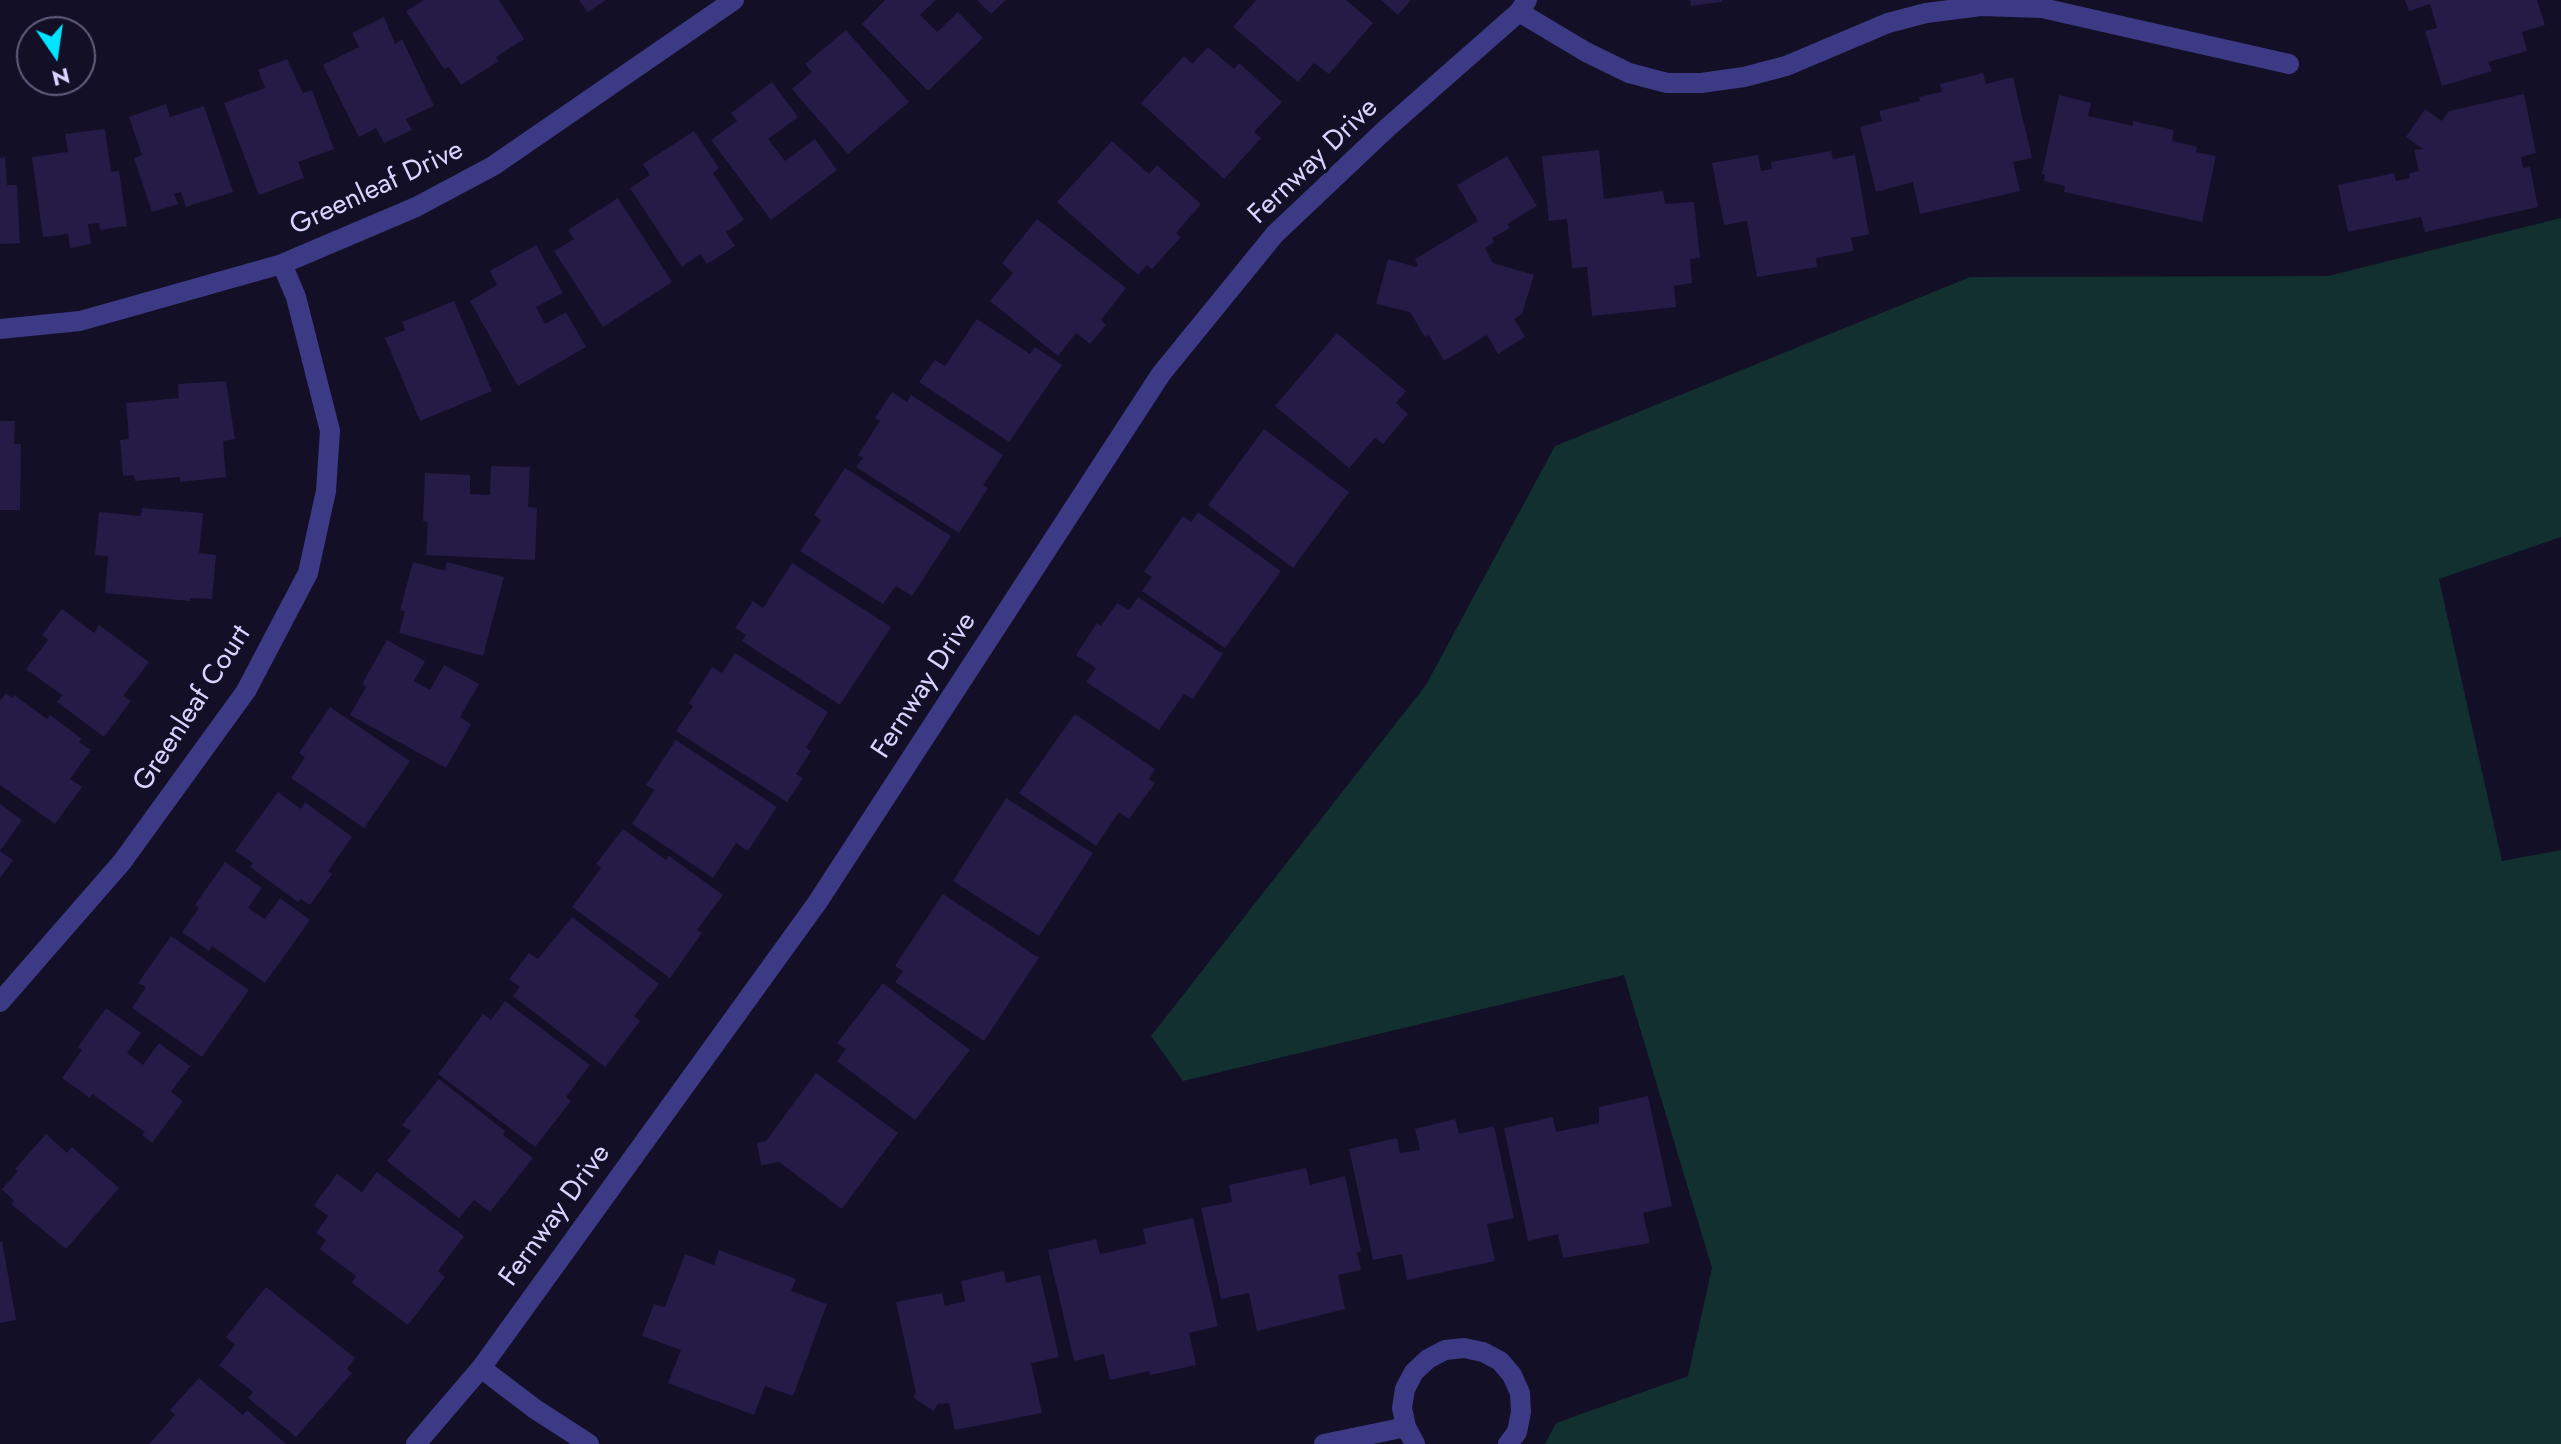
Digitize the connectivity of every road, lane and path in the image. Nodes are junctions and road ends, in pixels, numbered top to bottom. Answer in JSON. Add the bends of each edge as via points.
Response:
{"nodes":[{"id":1,"x":734,"y":0,"type":"edge"},
{"id":2,"x":1523,"y":6,"type":"edge"},
{"id":3,"x":2289,"y":64,"type":"dead end"},
{"id":4,"x":282,"y":264,"type":"junction"},
{"id":5,"x":0,"y":329,"type":"edge"},
{"id":6,"x":0,"y":1002,"type":"edge"},
{"id":7,"x":481,"y":1368,"type":"junction"},
{"id":8,"x":1411,"y":1436,"type":"edge"},
{"id":9,"x":416,"y":1444,"type":"edge"},
{"id":10,"x":589,"y":1444,"type":"edge"},
{"id":11,"x":1324,"y":1444,"type":"edge"},
{"id":12,"x":1508,"y":1444,"type":"edge"}],
"edges":[{"from":1,"to":4,"type":"street","name":"Greenleaf Drive","via":[[493,166],[416,207]]},
{"from":2,"to":3,"type":"street","via":[[1586,52],[1629,73],[1667,83],[1744,77],[1786,66],[1888,23],[1981,6],[2042,8]]},
{"from":2,"to":7,"type":"street","name":"Fernway Drive","via":[[1275,234],[1161,374],[817,903]]},
{"from":4,"to":5,"type":"street","name":"Greenleaf Drive","via":[[80,321]]},
{"from":4,"to":6,"type":"street","name":"Greenleaf Court","via":[[296,297],[330,431],[326,491],[308,573],[246,691],[122,862]]},
{"from":7,"to":9,"type":"street","name":"Fernway Drive"},
{"from":7,"to":10,"type":"street"},
{"from":8,"to":11,"type":"street"},
{"from":8,"to":12,"type":"street","via":[[1402,1408],[1414,1372],[1445,1350],[1464,1348],[1500,1361],[1512,1375],[1521,1412]]}]}
